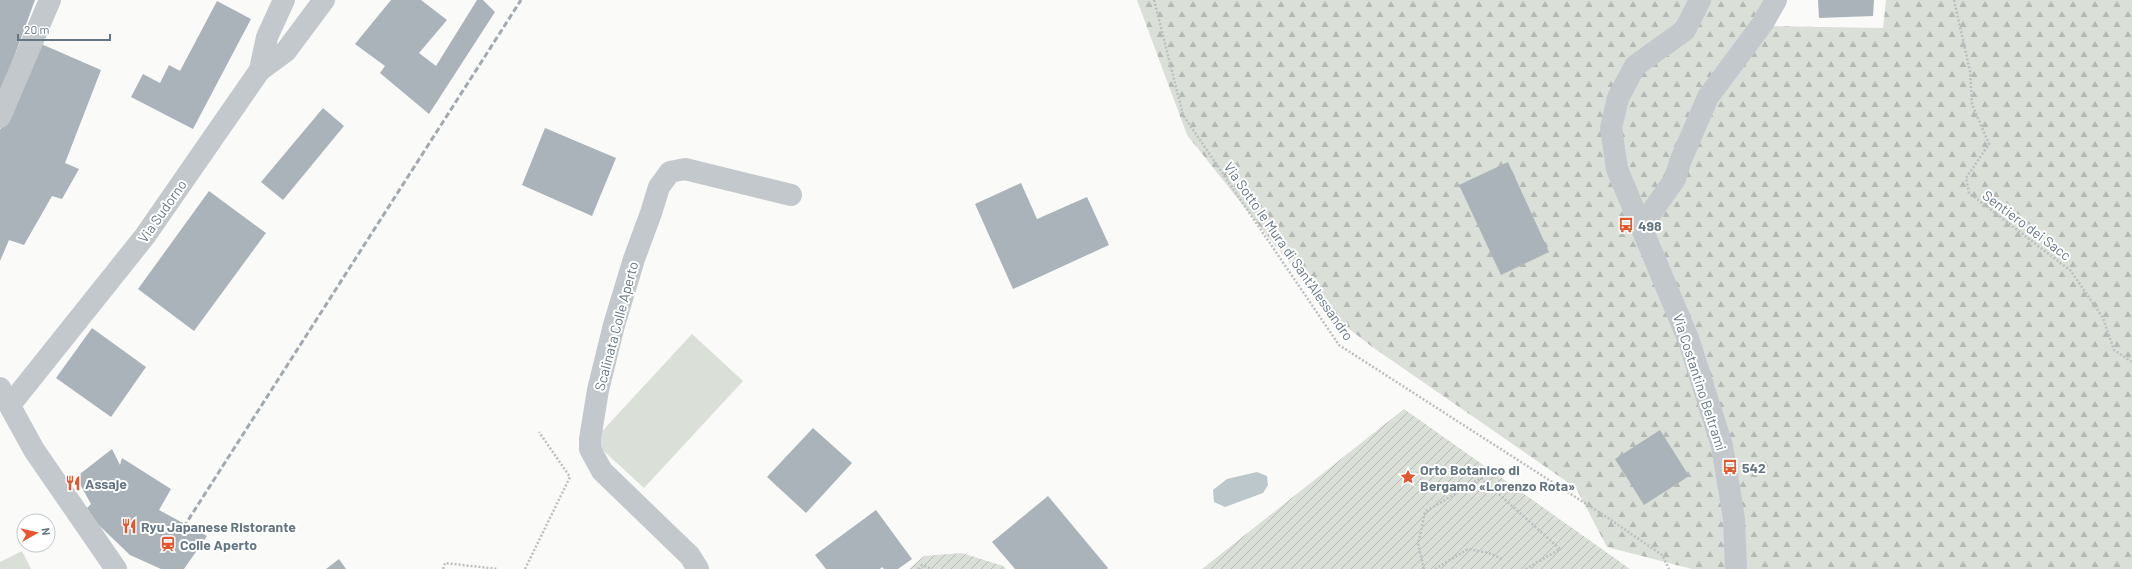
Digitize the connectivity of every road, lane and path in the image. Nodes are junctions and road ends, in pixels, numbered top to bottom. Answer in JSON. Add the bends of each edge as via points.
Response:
{"nodes":[{"id":1,"x":50,"y":0,"type":"edge"},
{"id":2,"x":284,"y":0,"type":"edge"},
{"id":3,"x":324,"y":0,"type":"edge"},
{"id":4,"x":1154,"y":0,"type":"edge"},
{"id":5,"x":1700,"y":0,"type":"edge"},
{"id":6,"x":1776,"y":0,"type":"edge"},
{"id":7,"x":1954,"y":0,"type":"edge"},
{"id":8,"x":260,"y":70,"type":"junction"},
{"id":9,"x":0,"y":117,"type":"edge"},
{"id":10,"x":790,"y":195,"type":"dead end"},
{"id":11,"x":1641,"y":227,"type":"junction"},
{"id":12,"x":2132,"y":362,"type":"edge"},
{"id":13,"x":5,"y":396,"type":"edge"},
{"id":14,"x":539,"y":432,"type":"dead end"},
{"id":15,"x":1502,"y":559,"type":"dead end"},
{"id":16,"x":116,"y":569,"type":"edge"},
{"id":17,"x":443,"y":569,"type":"edge"},
{"id":18,"x":498,"y":569,"type":"edge"},
{"id":19,"x":525,"y":569,"type":"edge"},
{"id":20,"x":698,"y":569,"type":"edge"},
{"id":21,"x":918,"y":569,"type":"edge"},
{"id":22,"x":932,"y":569,"type":"edge"},
{"id":23,"x":1424,"y":569,"type":"edge"},
{"id":24,"x":1435,"y":569,"type":"edge"},
{"id":25,"x":1526,"y":569,"type":"edge"},
{"id":26,"x":1669,"y":569,"type":"edge"},
{"id":27,"x":1736,"y":569,"type":"edge"}],
"edges":[{"from":1,"to":9,"type":"street"},
{"from":2,"to":8,"type":"street","name":"Via Sudorno","via":[[267,38]]},
{"from":3,"to":8,"type":"street","via":[[286,51]]},
{"from":4,"to":26,"type":"path","name":"Via Sotto le Mura di Sant'Alessandro","via":[[1183,115],[1339,346],[1608,518],[1662,555]]},
{"from":5,"to":11,"type":"street","name":"Via Costantino Beltrami","via":[[1685,30],[1635,66],[1618,98],[1610,128],[1617,169]]},
{"from":6,"to":11,"type":"street","via":[[1763,23],[1708,97],[1675,179]]},
{"from":7,"to":12,"type":"path","name":"Sentiero dei Sacc","via":[[1970,71],[1972,104],[1989,144],[1966,178],[1969,193],[2071,271],[2103,318],[2114,350]]},
{"from":8,"to":13,"type":"street","name":"Via Sudorno","via":[[145,236]]},
{"from":10,"to":20,"type":"street","name":"Scalinata Colle Aperto","via":[[685,169],[670,172],[659,187],[634,259],[598,390],[590,449],[602,471],[690,556]]},
{"from":11,"to":27,"type":"street","name":"Via Costantino Beltrami","via":[[1689,341],[1722,446],[1734,519]]},
{"from":13,"to":16,"type":"street","via":[[34,450]]},
{"from":14,"to":19,"type":"path","via":[[570,477]]},
{"from":15,"to":24,"type":"path","via":[[1489,553],[1468,549]]},
{"from":17,"to":18,"type":"path","via":[[445,563]]},
{"from":21,"to":22,"type":"path","via":[[922,565]]},
{"from":23,"to":25,"type":"path","via":[[1418,544],[1425,512],[1481,478],[1560,550]]}]}
